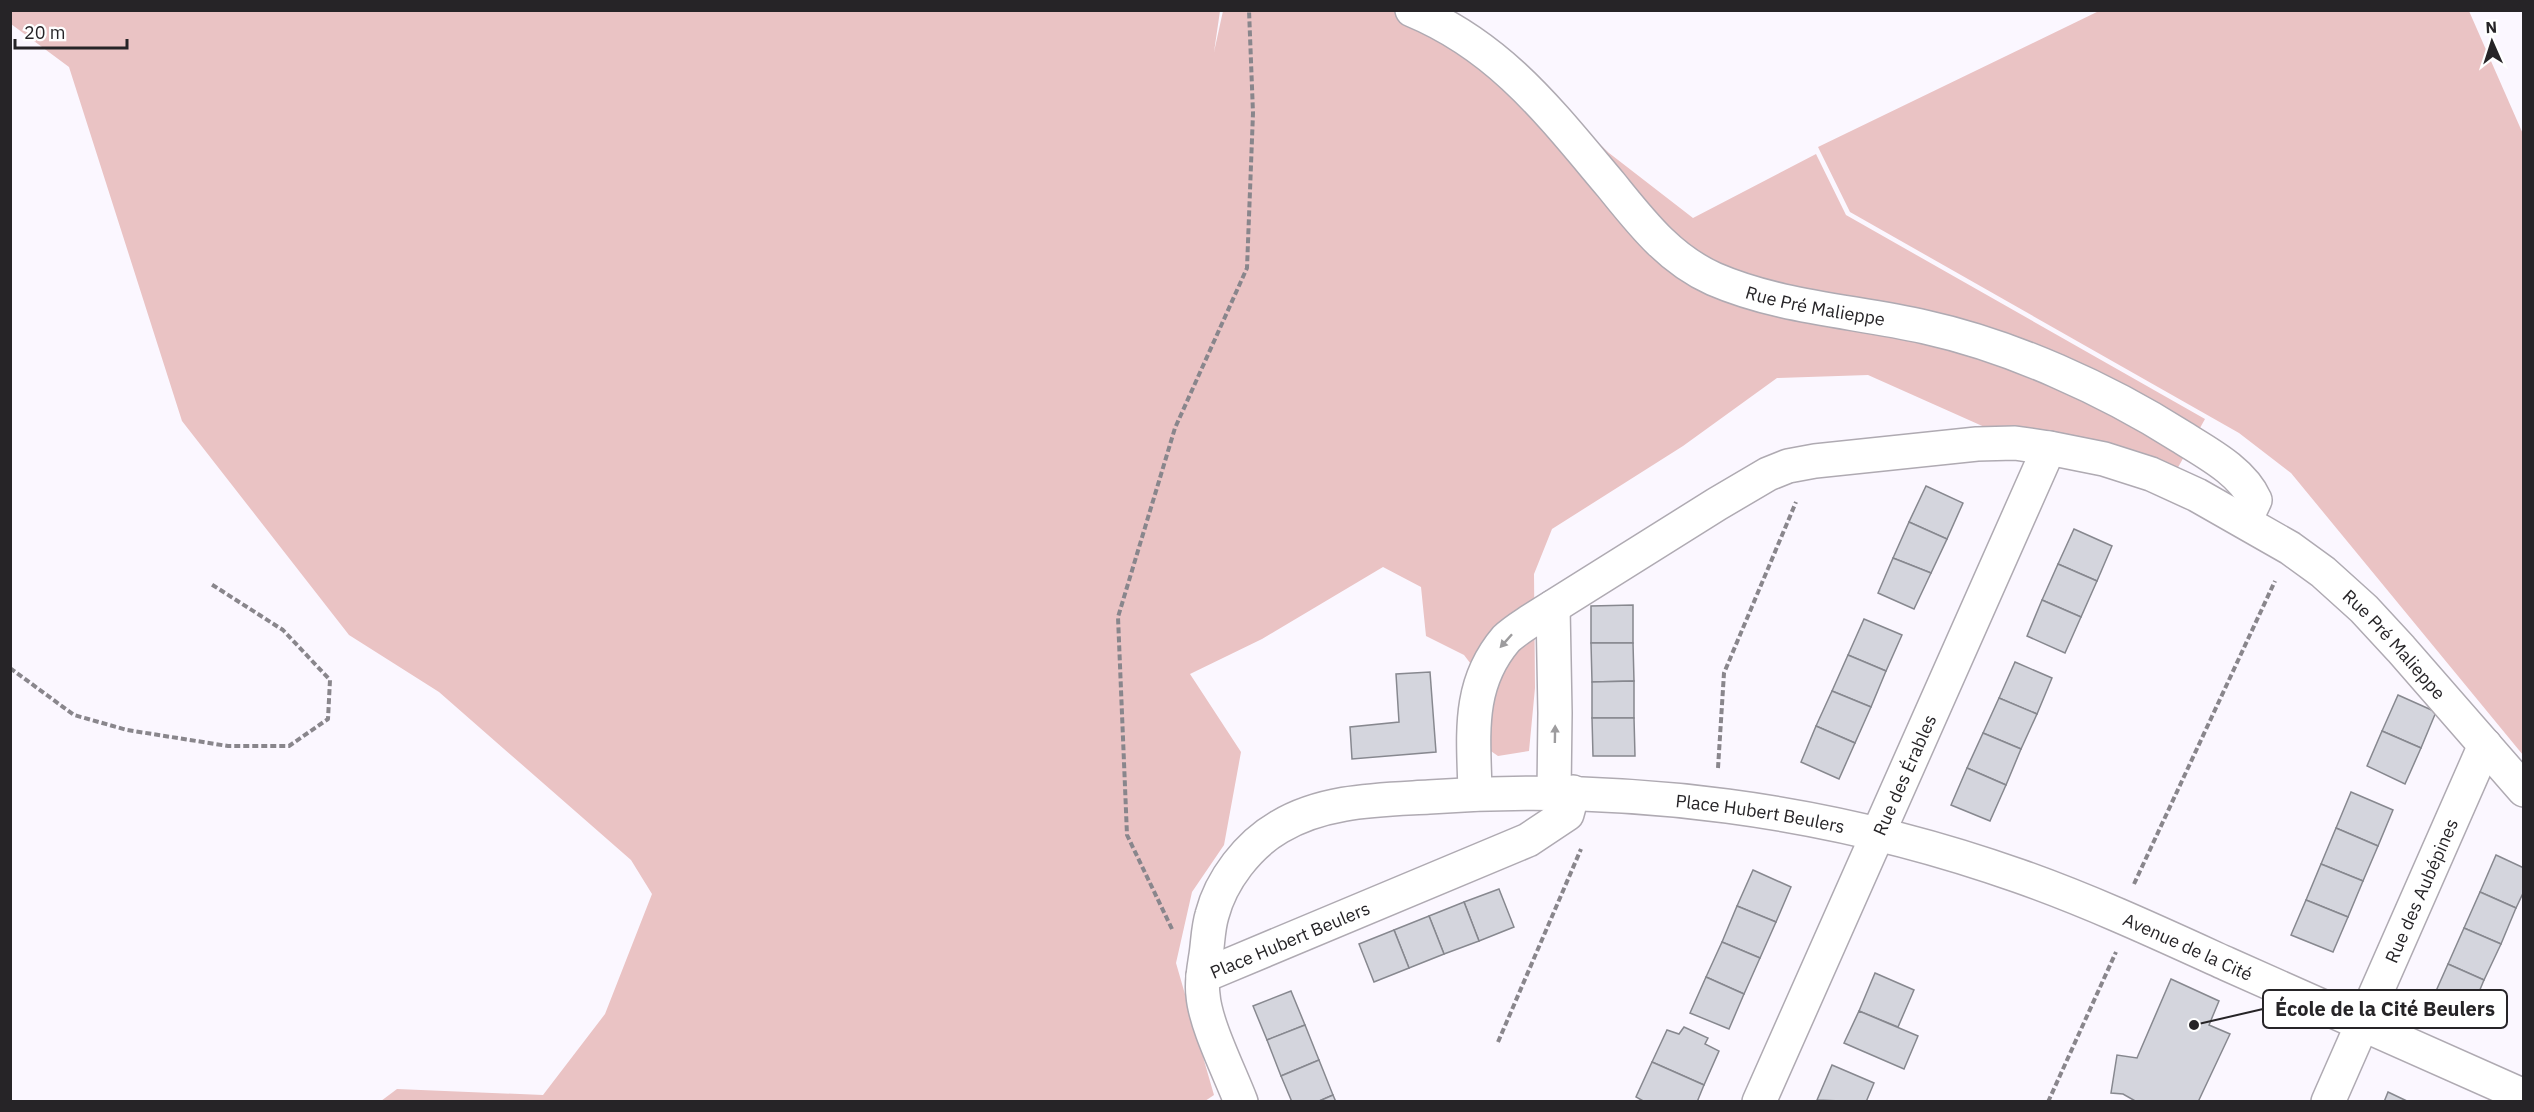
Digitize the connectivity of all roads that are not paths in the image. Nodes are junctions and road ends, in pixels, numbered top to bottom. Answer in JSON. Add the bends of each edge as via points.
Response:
{"nodes":[{"id":1,"x":1412,"y":10,"type":"edge"},
{"id":2,"x":2049,"y":448,"type":"junction"},
{"id":3,"x":2245,"y":521,"type":"junction"},
{"id":4,"x":1553,"y":607,"type":"junction"},
{"id":5,"x":2485,"y":745,"type":"junction"},
{"id":6,"x":2523,"y":790,"type":"edge"},
{"id":7,"x":1475,"y":794,"type":"junction"},
{"id":8,"x":1564,"y":800,"type":"junction"},
{"id":9,"x":1877,"y":832,"type":"junction"},
{"id":10,"x":1203,"y":976,"type":"junction"},
{"id":11,"x":2362,"y":1024,"type":"junction"},
{"id":12,"x":2523,"y":1096,"type":"edge"},
{"id":13,"x":1241,"y":1101,"type":"edge"},
{"id":14,"x":1759,"y":1101,"type":"edge"},
{"id":15,"x":2328,"y":1101,"type":"edge"}],
"edges":[{"from":1,"to":3,"type":"street","name":"Rue Pré Malieppe","via":[[1478,45],[1519,79],[1644,225],[1691,268],[1777,299],[1937,330],[2027,360],[2095,389],[2167,428],[2249,486],[2255,500]]},
{"from":2,"to":3,"type":"street","name":"Rue Pré Malieppe","via":[[2151,474]]},
{"from":2,"to":4,"type":"street","name":"Rue Pré Malieppe","via":[[2015,443],[1977,444],[1788,466],[1768,474]]},
{"from":2,"to":9,"type":"street","name":"Rue des Érables"},
{"from":3,"to":5,"type":"street","name":"Rue Pré Malieppe","via":[[2323,572],[2364,609]]},
{"from":4,"to":7,"type":"street","one_way":true,"via":[[1507,638],[1487,666],[1474,712]]},
{"from":8,"to":4,"type":"street","one_way":true,"via":[[1555,713]]},
{"from":5,"to":6,"type":"street","name":"Rue Pré Malieppe"},
{"from":5,"to":11,"type":"street","name":"Rue des Aubépines"},
{"from":7,"to":8,"type":"street","name":"Place Hubert Beulers"},
{"from":7,"to":10,"type":"street","name":"Place Hubert Beulers","via":[[1350,802],[1312,812],[1278,827],[1239,861],[1226,882],[1212,914]]},
{"from":8,"to":9,"type":"street","name":"Place Hubert Beulers","via":[[1677,799]]},
{"from":8,"to":10,"type":"street","name":"Place Hubert Beulers","via":[[1528,840]]},
{"from":9,"to":11,"type":"street","name":"Avenue de la Cité","via":[[2016,875],[2125,918]]},
{"from":9,"to":14,"type":"street","name":"Rue des Érables"},
{"from":10,"to":13,"type":"street","via":[[1205,1010]]},
{"from":11,"to":12,"type":"street","name":"Avenue de la Cité"},
{"from":11,"to":15,"type":"street","name":"Rue des Aubépines"}]}
